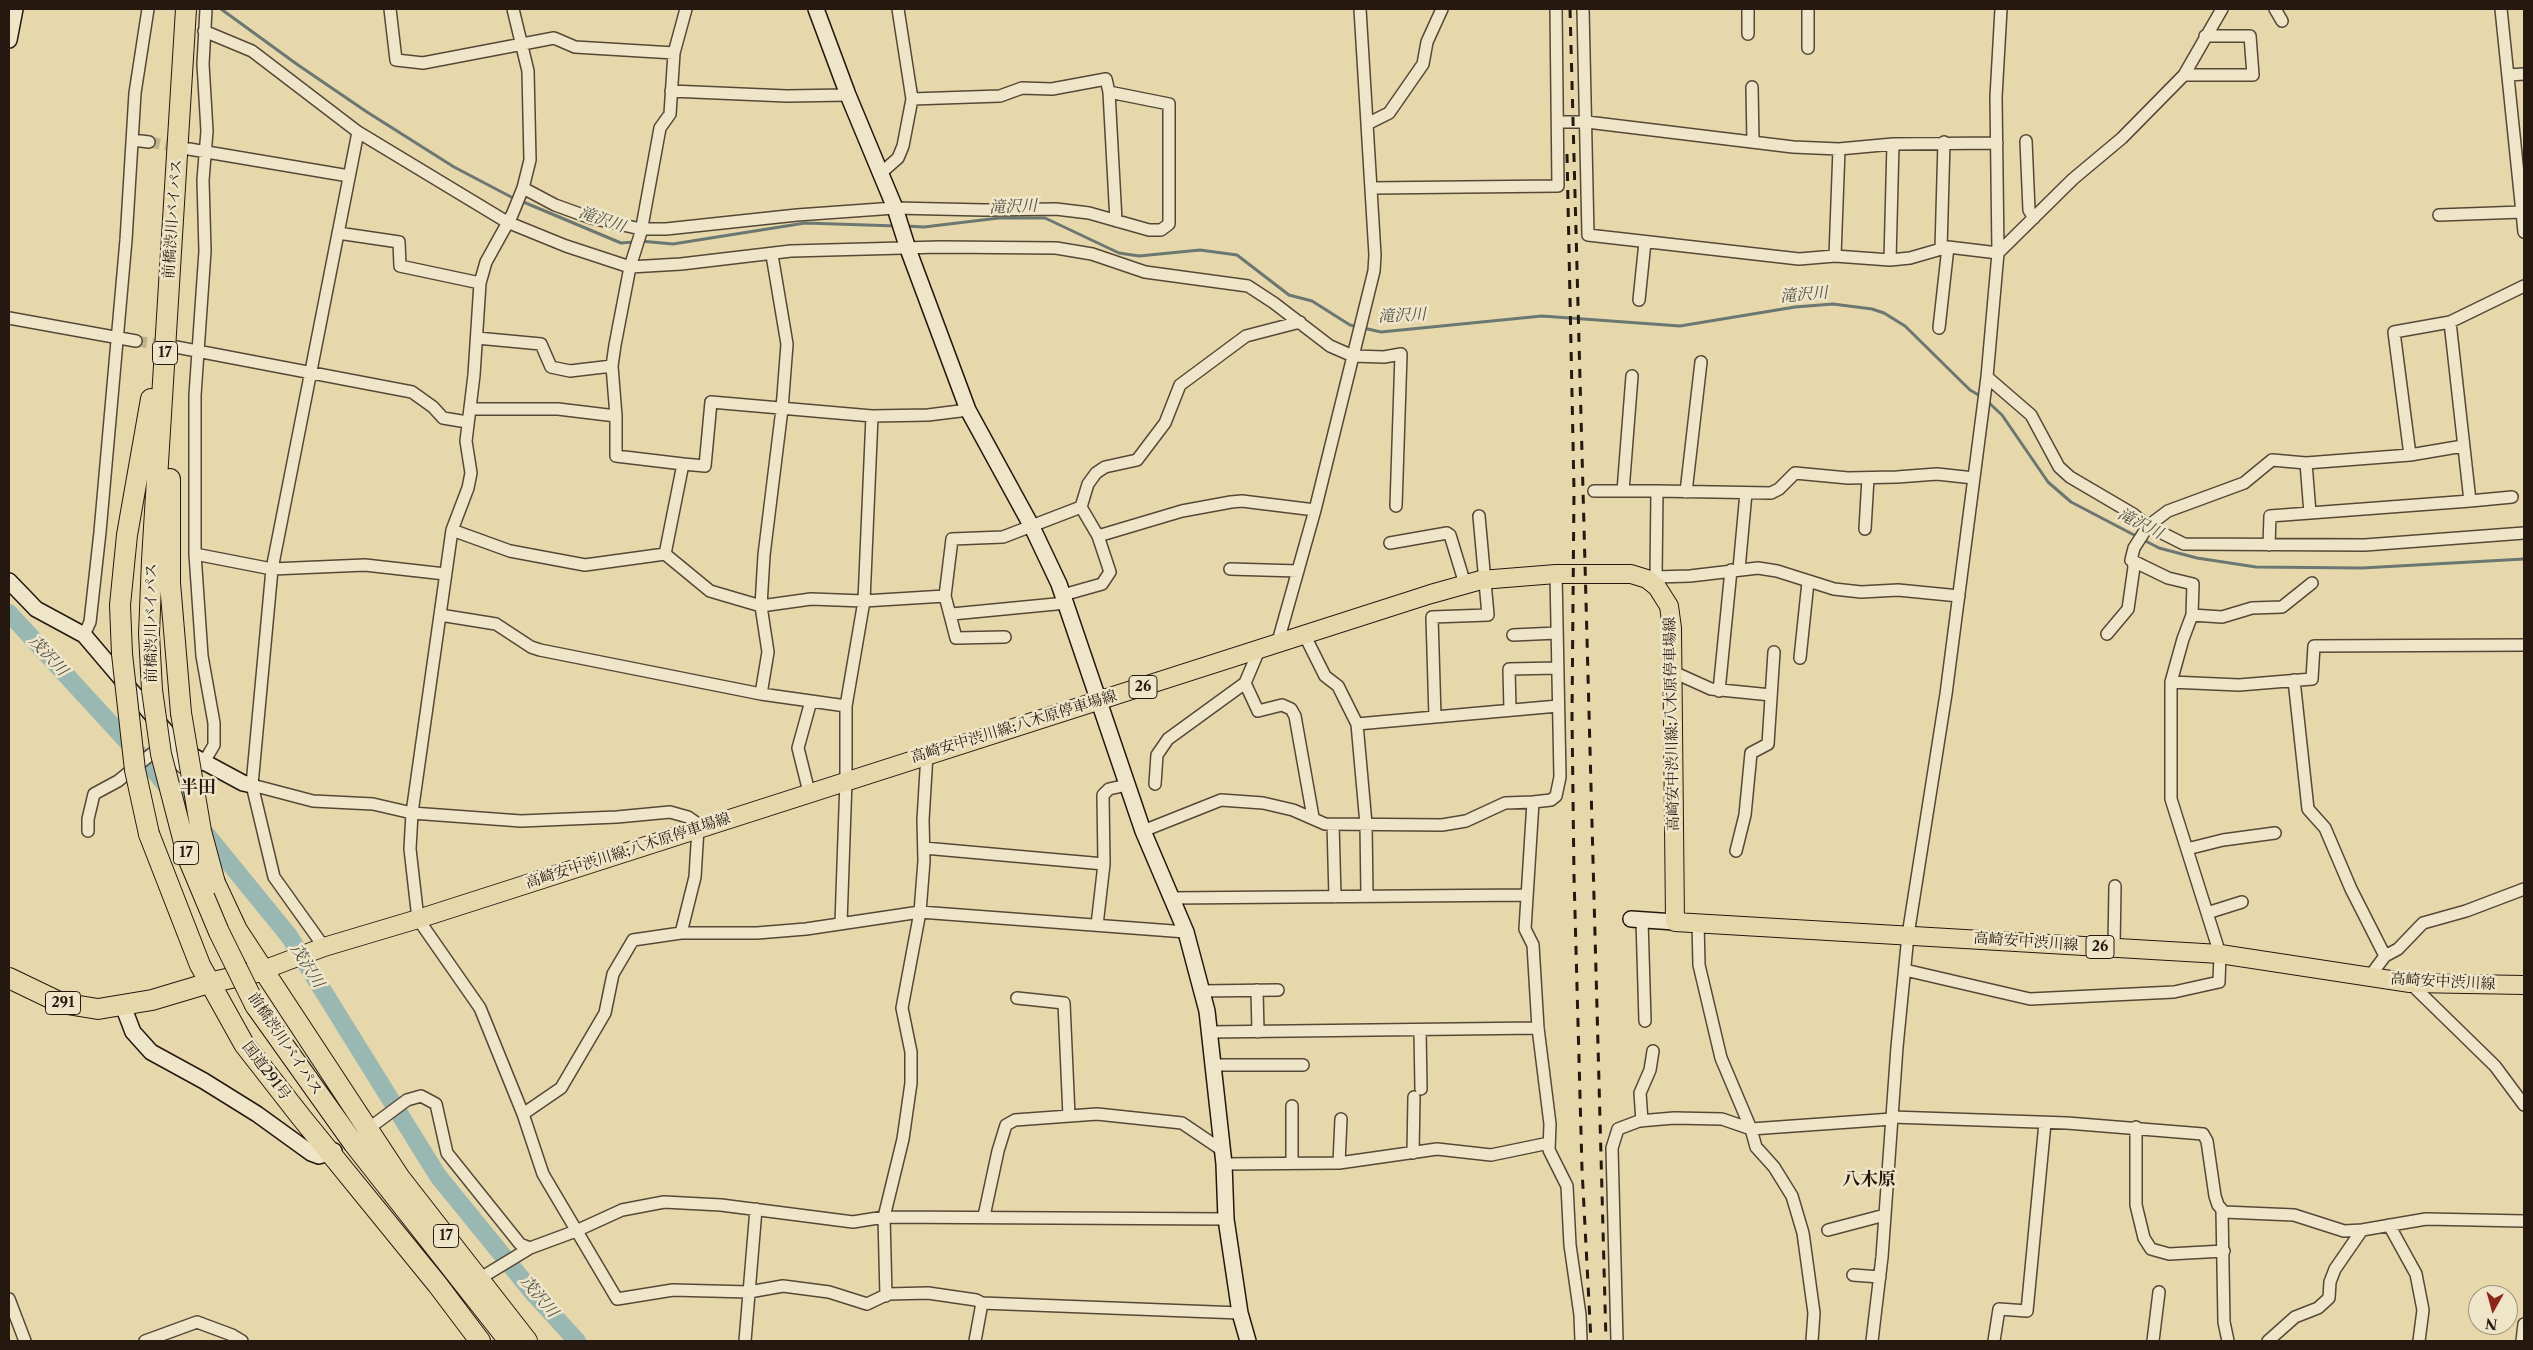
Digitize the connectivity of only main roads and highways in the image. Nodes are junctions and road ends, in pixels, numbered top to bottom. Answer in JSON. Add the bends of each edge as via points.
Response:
{"nodes":[{"id":1,"x":197,"y":17,"type":"edge"},
{"id":2,"x":167,"y":304,"type":"junction"},
{"id":3,"x":163,"y":386,"type":"junction"},
{"id":4,"x":1675,"y":922,"type":"joint"},
{"id":5,"x":263,"y":970,"type":"junction"},
{"id":6,"x":9,"y":978,"type":"edge"},
{"id":7,"x":209,"y":983,"type":"junction"},
{"id":8,"x":2524,"y":985,"type":"edge"},
{"id":9,"x":417,"y":1226,"type":"junction"},
{"id":10,"x":480,"y":1341,"type":"edge"},
{"id":11,"x":496,"y":1341,"type":"edge"},
{"id":12,"x":509,"y":1341,"type":"edge"},
{"id":13,"x":527,"y":1341,"type":"edge"}],
"edges":[{"from":1,"to":2,"type":"highway","name":"前橋渋川バイパス","number":"17"},
{"from":2,"to":3,"type":"highway","name":"前橋渋川バイパス","number":"17"},
{"from":2,"to":7,"type":"highway","number":"17","bridge":true,"via":[[127,535],[120,605],[122,654],[135,770],[148,834]]},
{"from":3,"to":5,"type":"highway","number":"17","bridge":true,"via":[[170,422],[170,583],[181,713],[201,831],[215,883],[236,930]]},
{"from":3,"to":9,"type":"highway","name":"前橋渋川バイパス","number":"17","bridge":true,"via":[[150,606],[152,690],[161,754],[188,858],[218,932],[256,1005],[354,1144]]},
{"from":4,"to":5,"type":"main road","name":"高崎安中渋川線;八木原停車場線","number":"26","via":[[1672,628],[1669,606],[1654,580],[1631,574],[1556,574],[1484,579],[1465,584],[317,949]]},
{"from":4,"to":8,"type":"main road","name":"高崎安中渋川線","number":"26","via":[[2220,954],[2410,982]]},
{"from":5,"to":7,"type":"highway","number":"291"},
{"from":5,"to":13,"type":"highway","number":"17","via":[[400,1178]]},
{"from":6,"to":7,"type":"highway","number":"291","via":[[48,998],[98,1009],[152,1000]]},
{"from":7,"to":10,"type":"highway","name":"国道291号","number":"17","via":[[244,1044]]},
{"from":9,"to":11,"type":"highway","name":"前橋渋川バイパス","number":"17"},
{"from":9,"to":12,"type":"highway","name":"前橋渋川バイパス","number":"17"}]}
